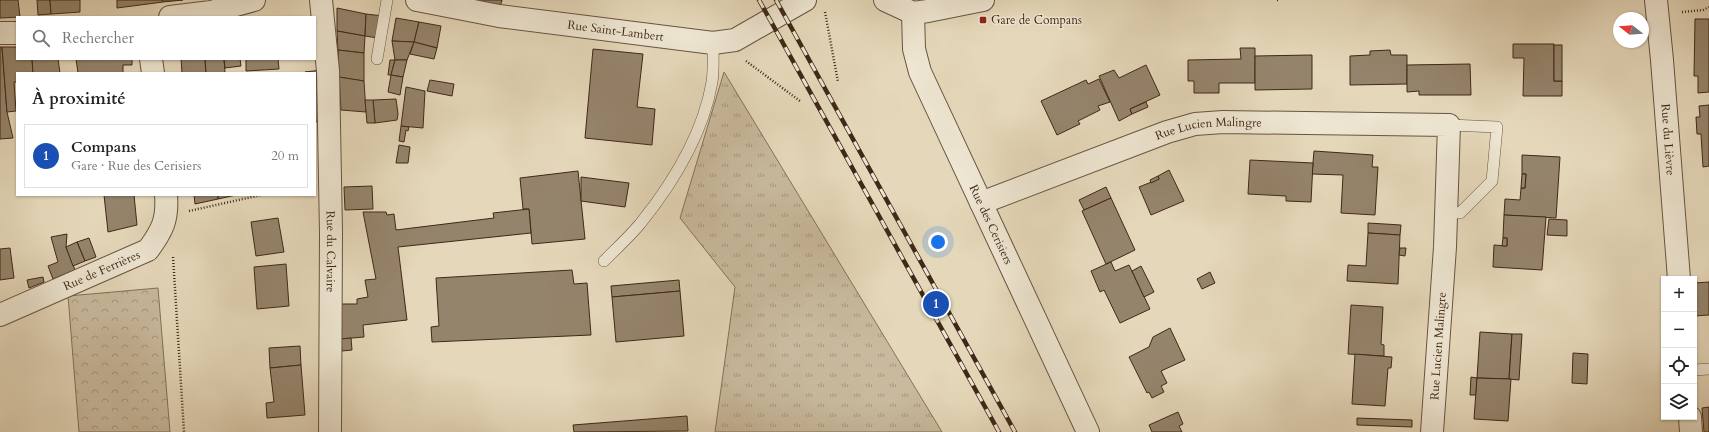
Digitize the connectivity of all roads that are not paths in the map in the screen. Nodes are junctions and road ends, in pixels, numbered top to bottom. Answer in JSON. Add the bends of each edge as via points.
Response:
{"nodes":[{"id":1,"x":321,"y":0,"type":"edge"},
{"id":2,"x":387,"y":0,"type":"edge"},
{"id":3,"x":417,"y":0,"type":"edge"},
{"id":4,"x":805,"y":0,"type":"edge"},
{"id":5,"x":885,"y":0,"type":"edge"},
{"id":6,"x":983,"y":0,"type":"edge"},
{"id":7,"x":1656,"y":0,"type":"edge"},
{"id":8,"x":246,"y":1,"type":"edge"},
{"id":9,"x":914,"y":12,"type":"junction"},
{"id":10,"x":178,"y":16,"type":"edge"},
{"id":11,"x":16,"y":33,"type":"edge"},
{"id":12,"x":0,"y":34,"type":"edge"},
{"id":13,"x":714,"y":43,"type":"junction"},
{"id":14,"x":377,"y":59,"type":"dead end"},
{"id":15,"x":151,"y":60,"type":"edge"},
{"id":16,"x":153,"y":72,"type":"edge"},
{"id":17,"x":1449,"y":125,"type":"junction"},
{"id":18,"x":981,"y":203,"type":"junction"},
{"id":19,"x":1446,"y":212,"type":"junction"},
{"id":20,"x":164,"y":214,"type":"edge"},
{"id":21,"x":604,"y":262,"type":"dead end"},
{"id":22,"x":1679,"y":276,"type":"edge"},
{"id":23,"x":0,"y":315,"type":"edge"},
{"id":24,"x":1709,"y":369,"type":"edge"},
{"id":25,"x":1697,"y":370,"type":"edge"},
{"id":26,"x":1690,"y":420,"type":"edge"},
{"id":27,"x":330,"y":432,"type":"edge"},
{"id":28,"x":1088,"y":432,"type":"edge"},
{"id":29,"x":1432,"y":432,"type":"edge"},
{"id":30,"x":1691,"y":432,"type":"edge"}],
"edges":[{"from":1,"to":27,"type":"street","name":"Rue du Calvaire","via":[[328,71],[331,233]]},
{"from":2,"to":14,"type":"lane"},
{"from":3,"to":13,"type":"street","name":"Rue Saint-Lambert","via":[[540,22]]},
{"from":4,"to":13,"type":"street","name":"Rue Saint-Lambert","via":[[734,40]]},
{"from":5,"to":9,"type":"street"},
{"from":6,"to":9,"type":"street"},
{"from":7,"to":22,"type":"street","name":"Rue du Lièvre"},
{"from":8,"to":10,"type":"street","via":[[211,12]]},
{"from":9,"to":18,"type":"street","name":"Rue des Cerisiers","via":[[914,49],[920,72]]},
{"from":11,"to":12,"type":"street"},
{"from":13,"to":21,"type":"lane","via":[[712,81],[703,116],[688,152],[668,186],[639,225]]},
{"from":15,"to":16,"type":"street"},
{"from":17,"to":18,"type":"street","name":"Rue Lucien Malingre","via":[[1223,122],[1195,124],[1167,132]]},
{"from":17,"to":19,"type":"street","name":"Rue Lucien Malingre"},
{"from":17,"to":19,"type":"lane","name":"Rue Lucien Malingre","via":[[1496,127],[1492,181],[1460,213]]},
{"from":18,"to":28,"type":"street","name":"Rue des Cerisiers"},
{"from":19,"to":29,"type":"street","name":"Rue Lucien Malingre"},
{"from":20,"to":23,"type":"street","name":"Rue de Ferrières","via":[[148,250]]},
{"from":24,"to":25,"type":"lane"},
{"from":26,"to":30,"type":"street"}]}
